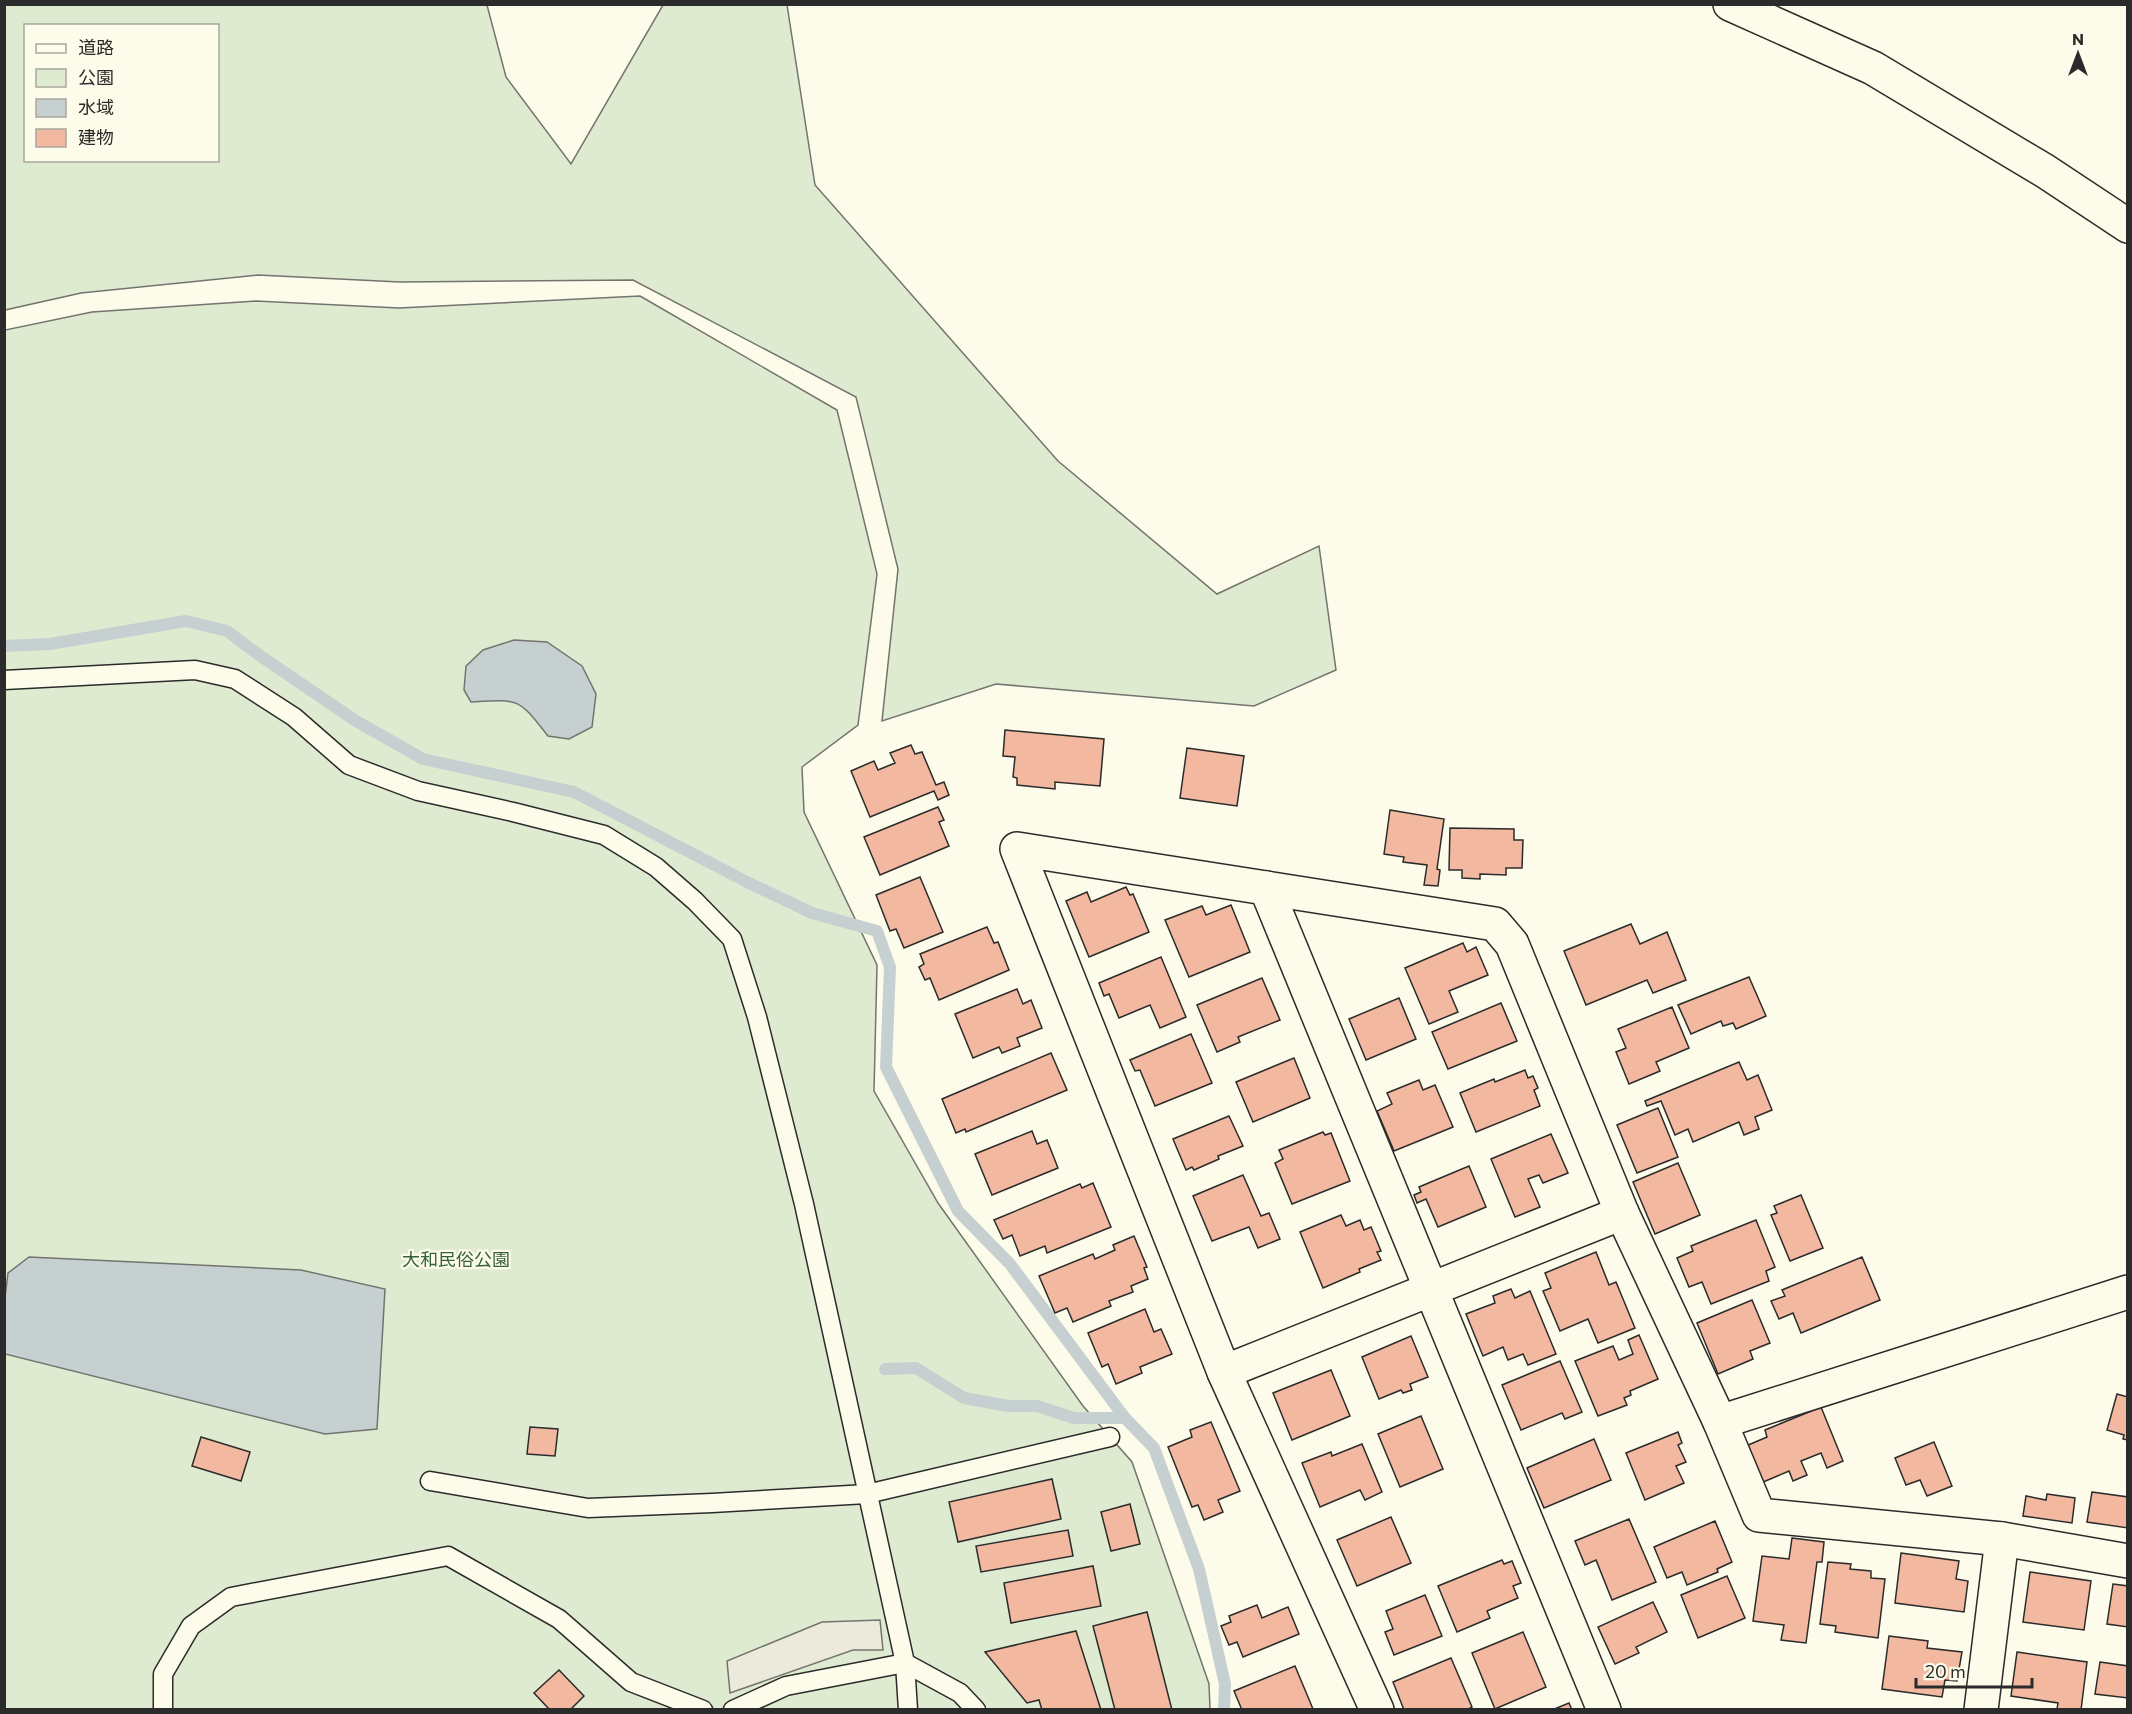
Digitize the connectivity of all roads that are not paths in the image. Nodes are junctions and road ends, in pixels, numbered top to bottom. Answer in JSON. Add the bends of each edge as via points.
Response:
{"nodes":[{"id":1,"x":1730,"y":4,"type":"edge"},
{"id":2,"x":2127,"y":226,"type":"edge"},
{"id":3,"x":4,"y":680,"type":"edge"},
{"id":4,"x":1266,"y":888,"type":"junction"},
{"id":5,"x":1622,"y":1213,"type":"junction"},
{"id":6,"x":1431,"y":1290,"type":"junction"},
{"id":7,"x":2127,"y":1292,"type":"edge"},
{"id":8,"x":1224,"y":1372,"type":"junction"},
{"id":9,"x":1720,"y":1422,"type":"junction"},
{"id":10,"x":1110,"y":1437,"type":"dead end"},
{"id":11,"x":430,"y":1481,"type":"dead end"},
{"id":12,"x":867,"y":1494,"type":"junction"},
{"id":13,"x":2002,"y":1539,"type":"junction"},
{"id":14,"x":2127,"y":1561,"type":"edge"},
{"id":15,"x":905,"y":1663,"type":"junction"},
{"id":16,"x":163,"y":1710,"type":"edge"},
{"id":17,"x":703,"y":1710,"type":"edge"},
{"id":18,"x":733,"y":1710,"type":"edge"},
{"id":19,"x":908,"y":1710,"type":"edge"},
{"id":20,"x":976,"y":1710,"type":"edge"},
{"id":21,"x":1377,"y":1710,"type":"edge"},
{"id":22,"x":1604,"y":1710,"type":"edge"},
{"id":23,"x":1981,"y":1710,"type":"edge"}],
"edges":[{"from":1,"to":2,"type":"street","via":[[1873,68],[2045,171]]},
{"from":3,"to":12,"type":"lane","via":[[195,670],[235,679],[294,717],[349,765],[418,790],[604,835],[656,867],[695,901],[732,939],[757,1017],[804,1204]]},
{"from":4,"to":5,"type":"street","via":[[1495,924],[1512,944]]},
{"from":4,"to":6,"type":"street"},
{"from":4,"to":8,"type":"street","via":[[1017,849]]},
{"from":5,"to":6,"type":"street"},
{"from":5,"to":9,"type":"street"},
{"from":6,"to":8,"type":"street"},
{"from":6,"to":22,"type":"street"},
{"from":7,"to":9,"type":"street"},
{"from":8,"to":21,"type":"street"},
{"from":9,"to":13,"type":"street","via":[[1759,1515]]},
{"from":10,"to":12,"type":"lane"},
{"from":11,"to":12,"type":"lane","via":[[588,1508]]},
{"from":12,"to":15,"type":"lane"},
{"from":13,"to":14,"type":"street"},
{"from":13,"to":23,"type":"street"},
{"from":15,"to":18,"type":"lane","via":[[786,1686]]},
{"from":15,"to":19,"type":"lane"},
{"from":15,"to":20,"type":"lane","via":[[960,1693]]},
{"from":16,"to":17,"type":"lane","via":[[163,1674],[191,1626],[231,1597],[448,1556],[559,1619],[631,1682]]}]}
